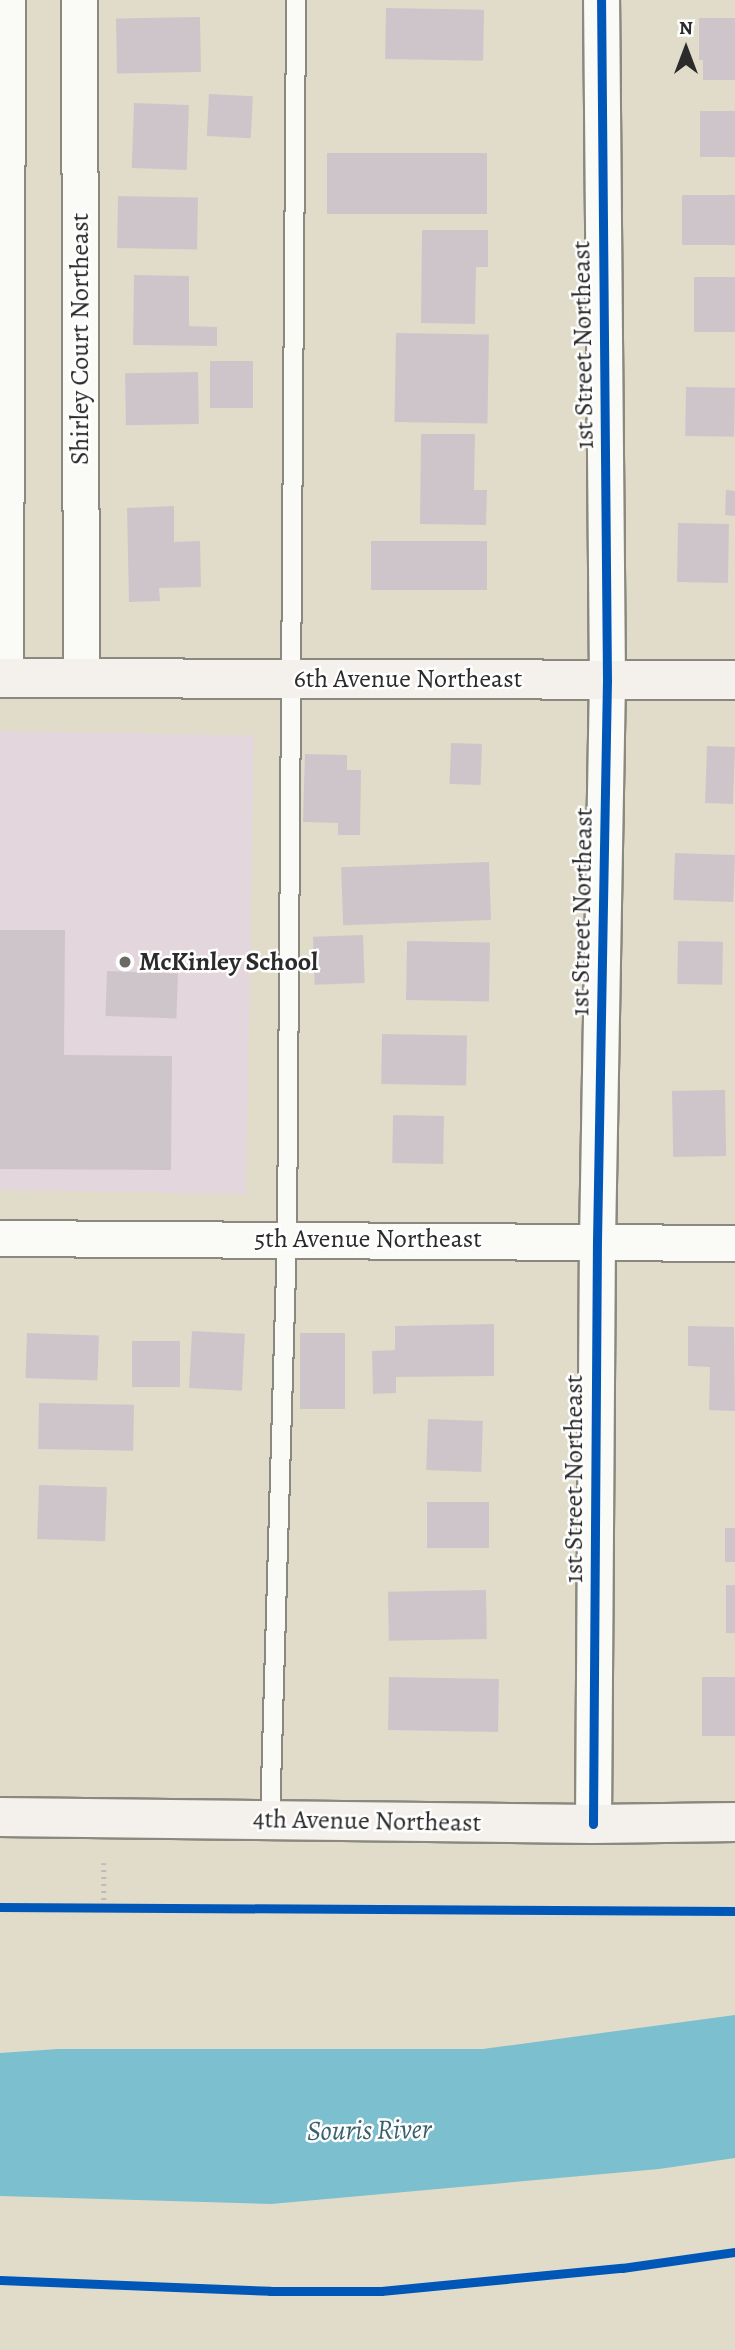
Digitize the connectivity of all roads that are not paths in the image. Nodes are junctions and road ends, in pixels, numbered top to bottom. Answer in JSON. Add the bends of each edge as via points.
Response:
{"nodes":[{"id":1,"x":7,"y":0,"type":"edge"},
{"id":2,"x":79,"y":0,"type":"edge"},
{"id":3,"x":296,"y":0,"type":"edge"},
{"id":4,"x":601,"y":0,"type":"edge"},
{"id":5,"x":2,"y":678,"type":"edge"},
{"id":6,"x":81,"y":678,"type":"junction"},
{"id":7,"x":291,"y":678,"type":"junction"},
{"id":8,"x":735,"y":680,"type":"edge"},
{"id":9,"x":607,"y":681,"type":"junction"},
{"id":10,"x":0,"y":1238,"type":"edge"},
{"id":11,"x":287,"y":1238,"type":"junction"},
{"id":12,"x":597,"y":1241,"type":"junction"},
{"id":13,"x":735,"y":1243,"type":"edge"},
{"id":14,"x":0,"y":1817,"type":"edge"},
{"id":15,"x":270,"y":1820,"type":"junction"},
{"id":16,"x":735,"y":1822,"type":"edge"},
{"id":17,"x":593,"y":1824,"type":"junction"}],
"edges":[{"from":1,"to":5,"type":"street"},
{"from":2,"to":6,"type":"street","name":"Shirley Court Northeast"},
{"from":3,"to":7,"type":"lane"},
{"from":4,"to":9,"type":"street","name":"1st Street Northeast"},
{"from":5,"to":6,"type":"street","name":"6th Avenue Northeast"},
{"from":6,"to":7,"type":"street","name":"6th Avenue Northeast"},
{"from":7,"to":9,"type":"street","name":"6th Avenue Northeast"},
{"from":7,"to":11,"type":"lane"},
{"from":8,"to":9,"type":"street","name":"6th Avenue Northeast"},
{"from":9,"to":12,"type":"street","name":"1st Street Northeast"},
{"from":10,"to":11,"type":"street","name":"5th Avenue Northeast"},
{"from":11,"to":12,"type":"street","name":"5th Avenue Northeast"},
{"from":11,"to":15,"type":"lane"},
{"from":12,"to":13,"type":"street","name":"5th Avenue Northeast"},
{"from":12,"to":17,"type":"street","name":"1st Street Northeast"},
{"from":14,"to":15,"type":"street","name":"4th Avenue Northeast"},
{"from":15,"to":17,"type":"street","name":"4th Avenue Northeast"},
{"from":16,"to":17,"type":"street","name":"4th Avenue Northeast"}]}
